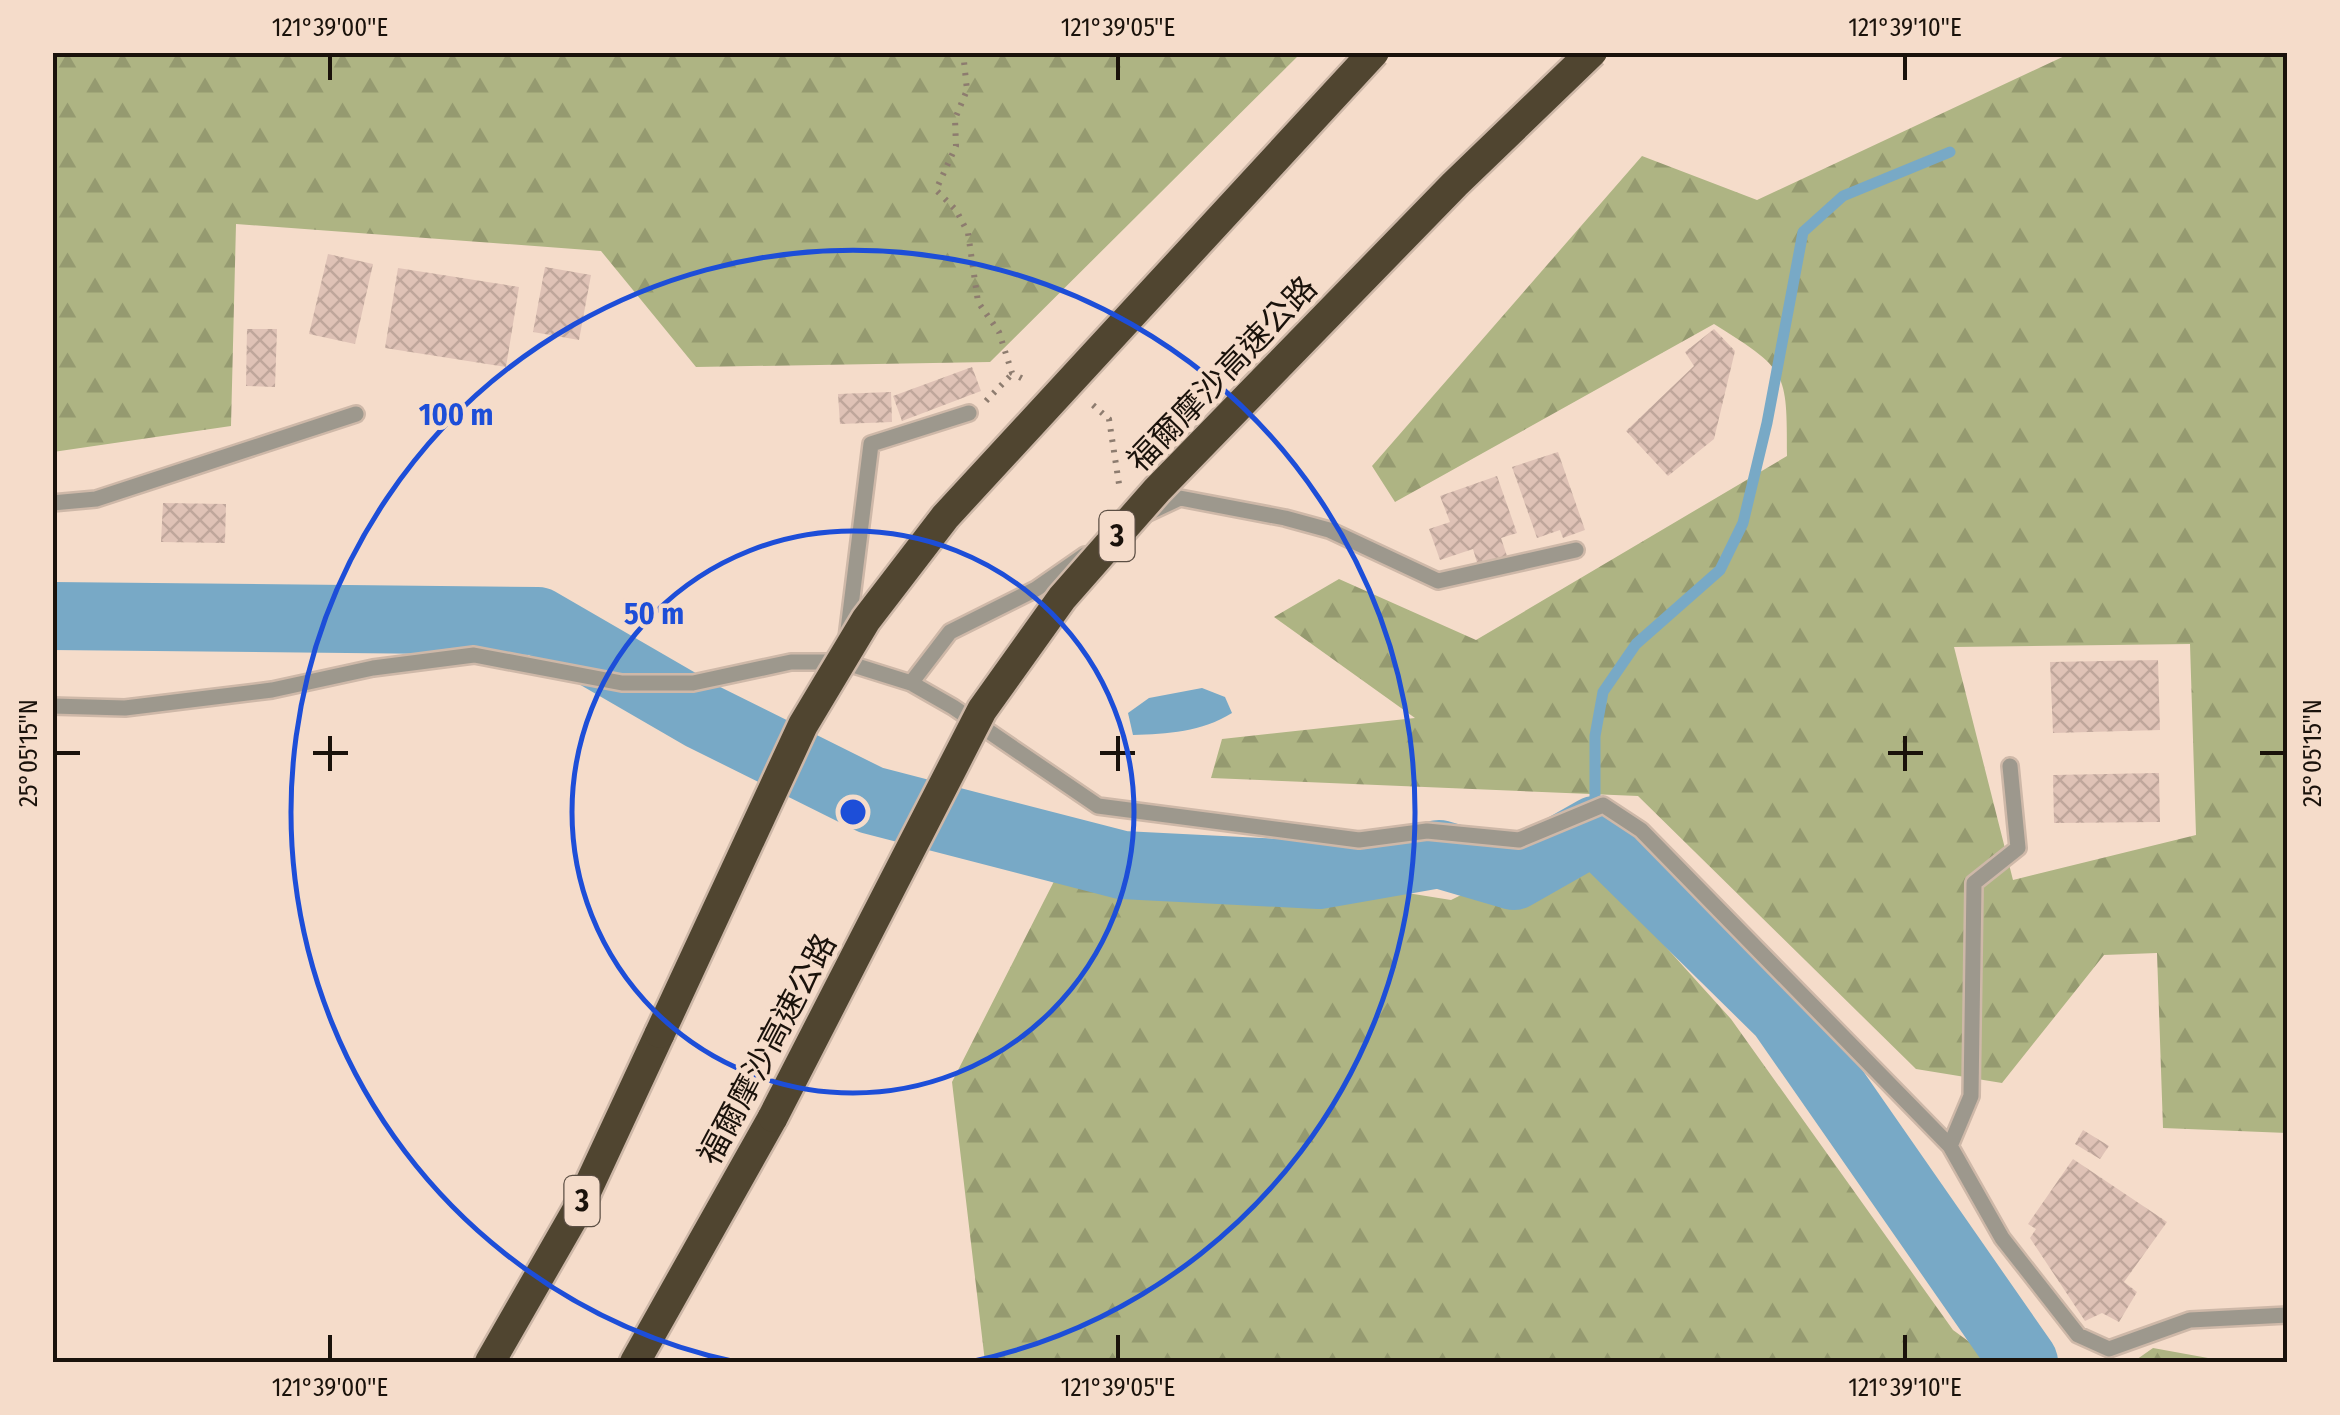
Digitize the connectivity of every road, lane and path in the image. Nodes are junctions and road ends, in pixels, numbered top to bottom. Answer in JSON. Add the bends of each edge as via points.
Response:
{"nodes":[{"id":1,"x":963,"y":52,"type":"edge"},
{"id":2,"x":1374,"y":52,"type":"edge"},
{"id":3,"x":1592,"y":52,"type":"edge"},
{"id":4,"x":1034,"y":385,"type":"dead end"},
{"id":5,"x":1080,"y":394,"type":"dead end"},
{"id":6,"x":969,"y":413,"type":"dead end"},
{"id":7,"x":356,"y":414,"type":"dead end"},
{"id":8,"x":52,"y":503,"type":"edge"},
{"id":9,"x":1130,"y":524,"type":"junction"},
{"id":10,"x":1576,"y":550,"type":"dead end"},
{"id":11,"x":844,"y":662,"type":"junction"},
{"id":12,"x":911,"y":684,"type":"junction"},
{"id":13,"x":52,"y":706,"type":"edge"},
{"id":14,"x":2010,"y":766,"type":"dead end"},
{"id":15,"x":1950,"y":1146,"type":"junction"},
{"id":16,"x":2288,"y":1315,"type":"edge"},
{"id":17,"x":490,"y":1362,"type":"edge"},
{"id":18,"x":635,"y":1362,"type":"edge"}],
"edges":[{"from":1,"to":4,"type":"path","via":[[966,90],[955,119],[956,146],[936,190],[968,233],[978,302],[1000,332],[1010,368]]},
{"from":2,"to":17,"type":"highway","number":"3","bridge":true,"via":[[945,516],[866,620],[803,725],[579,1207]]},
{"from":3,"to":18,"type":"highway","name":"福爾摩沙高速公路","number":"3","bridge":true,"via":[[1157,490],[1062,598],[982,710],[773,1117]]},
{"from":5,"to":9,"type":"path","via":[[1109,419]]},
{"from":6,"to":11,"type":"lane","via":[[871,444]]},
{"from":7,"to":8,"type":"lane","via":[[96,498]]},
{"from":9,"to":10,"type":"lane","via":[[1180,498],[1215,504],[1329,530],[1438,581]]},
{"from":9,"to":12,"type":"lane","via":[[1036,590],[950,632]]},
{"from":11,"to":12,"type":"lane"},
{"from":11,"to":13,"type":"lane","via":[[791,662],[693,684],[622,684],[474,656],[235,695],[125,708]]},
{"from":12,"to":15,"type":"lane","via":[[1098,806],[1360,840],[1427,831],[1519,840],[1603,805],[1640,830]]},
{"from":14,"to":15,"type":"lane","via":[[2018,848],[1974,883],[1970,1096]]},
{"from":15,"to":16,"type":"lane","via":[[2002,1238],[2078,1334],[2110,1349],[2190,1320]]}]}
